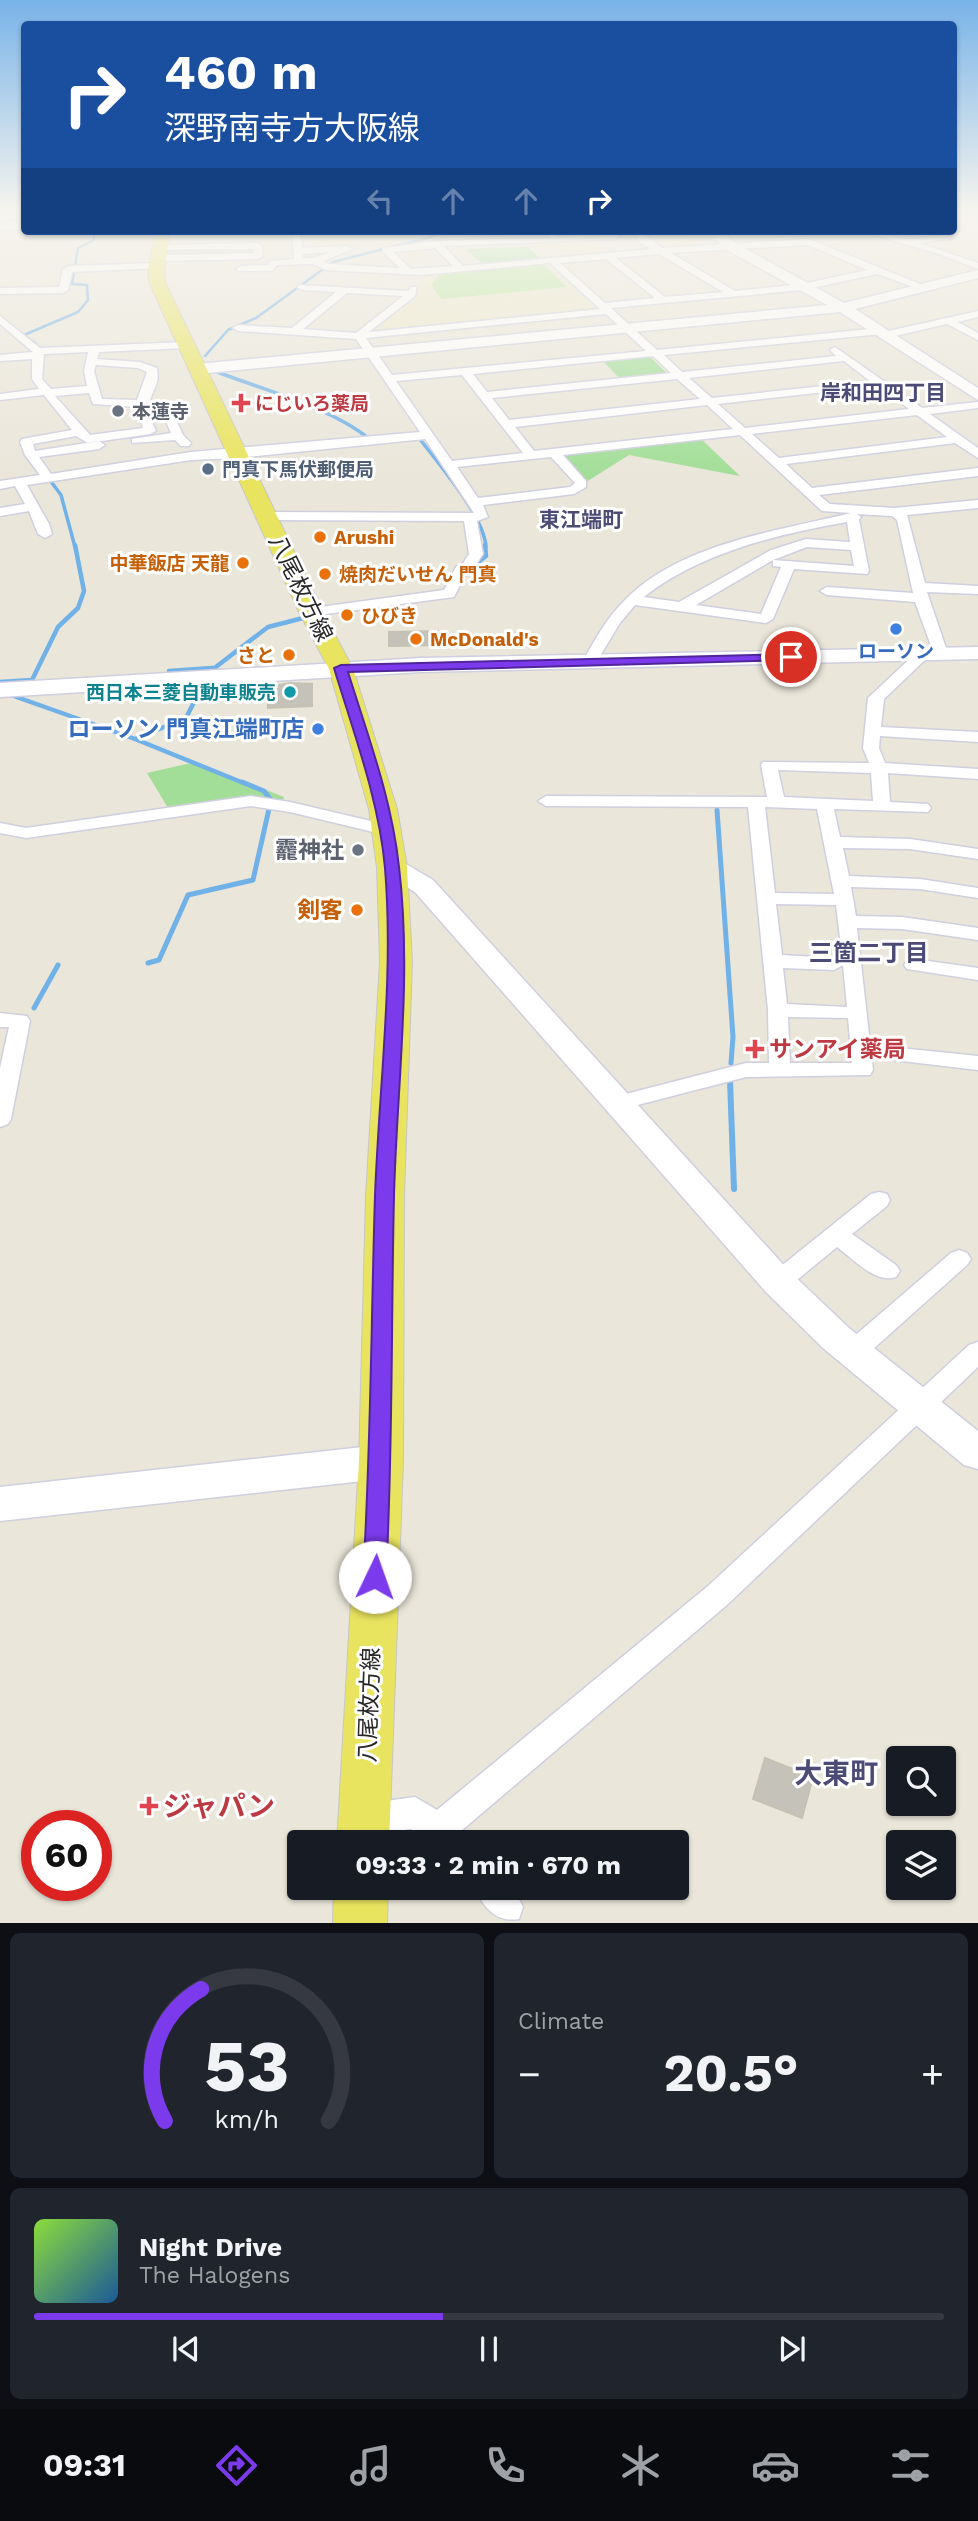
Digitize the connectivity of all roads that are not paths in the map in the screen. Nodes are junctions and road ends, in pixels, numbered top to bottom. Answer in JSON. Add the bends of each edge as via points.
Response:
{"nodes":[{"id":1,"x":164,"y":298,"type":"edge"},
{"id":2,"x":335,"y":298,"type":"edge"},
{"id":3,"x":407,"y":298,"type":"edge"},
{"id":4,"x":594,"y":298,"type":"edge"},
{"id":5,"x":660,"y":298,"type":"edge"},
{"id":6,"x":685,"y":298,"type":"edge"},
{"id":7,"x":822,"y":298,"type":"edge"},
{"id":8,"x":884,"y":298,"type":"edge"},
{"id":9,"x":663,"y":300,"type":"junction"},
{"id":10,"x":606,"y":308,"type":"junction"},
{"id":11,"x":841,"y":308,"type":"junction"},
{"id":12,"x":978,"y":314,"type":"edge"},
{"id":13,"x":0,"y":319,"type":"edge"},
{"id":14,"x":949,"y":320,"type":"junction"},
{"id":15,"x":238,"y":328,"type":"dead end"},
{"id":16,"x":628,"y":329,"type":"junction"},
{"id":17,"x":295,"y":331,"type":"junction"},
{"id":18,"x":883,"y":333,"type":"junction"},
{"id":19,"x":359,"y":336,"type":"junction"},
{"id":20,"x":817,"y":337,"type":"junction"},
{"id":21,"x":978,"y":337,"type":"edge"},
{"id":22,"x":0,"y":348,"type":"edge"},
{"id":23,"x":35,"y":350,"type":"junction"},
{"id":24,"x":656,"y":353,"type":"junction"},
{"id":25,"x":371,"y":354,"type":"junction"},
{"id":26,"x":93,"y":356,"type":"junction"},
{"id":27,"x":191,"y":357,"type":"junction"},
{"id":28,"x":0,"y":358,"type":"edge"},
{"id":29,"x":846,"y":358,"type":"junction"},
{"id":30,"x":465,"y":371,"type":"junction"},
{"id":31,"x":681,"y":376,"type":"junction"},
{"id":32,"x":388,"y":379,"type":"junction"},
{"id":33,"x":879,"y":383,"type":"junction"},
{"id":34,"x":92,"y":389,"type":"junction"},
{"id":35,"x":48,"y":392,"type":"junction"},
{"id":36,"x":484,"y":396,"type":"junction"},
{"id":37,"x":0,"y":397,"type":"edge"},
{"id":38,"x":978,"y":397,"type":"edge"},
{"id":39,"x":710,"y":402,"type":"junction"},
{"id":40,"x":139,"y":404,"type":"junction"},
{"id":41,"x":917,"y":411,"type":"junction"},
{"id":42,"x":160,"y":412,"type":"dead end"},
{"id":43,"x":506,"y":424,"type":"junction"},
{"id":44,"x":741,"y":430,"type":"junction"},
{"id":45,"x":78,"y":432,"type":"junction"},
{"id":46,"x":426,"y":435,"type":"junction"},
{"id":47,"x":178,"y":436,"type":"junction"},
{"id":48,"x":957,"y":439,"type":"junction"},
{"id":49,"x":553,"y":452,"type":"junction"},
{"id":50,"x":237,"y":454,"type":"junction"},
{"id":51,"x":530,"y":454,"type":"junction"},
{"id":52,"x":978,"y":454,"type":"edge"},
{"id":53,"x":31,"y":455,"type":"junction"},
{"id":54,"x":191,"y":456,"type":"junction"},
{"id":55,"x":776,"y":461,"type":"junction"},
{"id":56,"x":446,"y":464,"type":"junction"},
{"id":57,"x":978,"y":472,"type":"edge"},
{"id":58,"x":48,"y":478,"type":"junction"},
{"id":59,"x":19,"y":482,"type":"junction"},
{"id":60,"x":0,"y":485,"type":"edge"},
{"id":61,"x":809,"y":492,"type":"junction"},
{"id":62,"x":475,"y":502,"type":"junction"},
{"id":63,"x":978,"y":504,"type":"edge"},
{"id":64,"x":34,"y":507,"type":"junction"},
{"id":65,"x":0,"y":512,"type":"edge"},
{"id":66,"x":894,"y":512,"type":"junction"},
{"id":67,"x":267,"y":516,"type":"junction"},
{"id":68,"x":470,"y":517,"type":"junction"},
{"id":69,"x":852,"y":517,"type":"junction"},
{"id":70,"x":45,"y":534,"type":"dead end"},
{"id":71,"x":857,"y":546,"type":"junction"},
{"id":72,"x":760,"y":562,"type":"junction"},
{"id":73,"x":789,"y":564,"type":"junction"},
{"id":74,"x":978,"y":590,"type":"edge"},
{"id":75,"x":827,"y":593,"type":"dead end"},
{"id":76,"x":921,"y":593,"type":"junction"},
{"id":77,"x":632,"y":600,"type":"junction"},
{"id":78,"x":680,"y":608,"type":"junction"},
{"id":79,"x":311,"y":612,"type":"junction"},
{"id":80,"x":931,"y":655,"type":"junction"},
{"id":81,"x":974,"y":655,"type":"edge"},
{"id":82,"x":590,"y":661,"type":"junction"},
{"id":83,"x":341,"y":668,"type":"junction"},
{"id":84,"x":0,"y":690,"type":"edge"},
{"id":85,"x":874,"y":731,"type":"junction"},
{"id":86,"x":978,"y":737,"type":"edge"},
{"id":87,"x":879,"y":768,"type":"junction"},
{"id":88,"x":978,"y":774,"type":"edge"},
{"id":89,"x":547,"y":801,"type":"dead end"},
{"id":90,"x":756,"y":802,"type":"junction"},
{"id":91,"x":777,"y":802,"type":"junction"},
{"id":92,"x":824,"y":803,"type":"junction"},
{"id":93,"x":883,"y":805,"type":"junction"},
{"id":94,"x":922,"y":808,"type":"dead end"},
{"id":95,"x":0,"y":828,"type":"edge"},
{"id":96,"x":386,"y":830,"type":"junction"},
{"id":97,"x":834,"y":842,"type":"junction"},
{"id":98,"x":978,"y":854,"type":"edge"},
{"id":99,"x":392,"y":867,"type":"junction"},
{"id":100,"x":842,"y":890,"type":"junction"},
{"id":101,"x":978,"y":893,"type":"edge"},
{"id":102,"x":766,"y":898,"type":"junction"},
{"id":103,"x":847,"y":922,"type":"junction"},
{"id":104,"x":978,"y":934,"type":"edge"},
{"id":105,"x":773,"y":961,"type":"junction"},
{"id":106,"x":834,"y":964,"type":"dead end"},
{"id":107,"x":914,"y":965,"type":"dead end"},
{"id":108,"x":978,"y":974,"type":"edge"},
{"id":109,"x":778,"y":1010,"type":"junction"},
{"id":110,"x":844,"y":1013,"type":"dead end"},
{"id":111,"x":0,"y":1020,"type":"edge"},
{"id":112,"x":900,"y":1055,"type":"dead end"},
{"id":113,"x":978,"y":1063,"type":"edge"},
{"id":114,"x":780,"y":1070,"type":"junction"},
{"id":115,"x":618,"y":1103,"type":"junction"},
{"id":116,"x":0,"y":1119,"type":"edge"},
{"id":117,"x":879,"y":1200,"type":"dead end"},
{"id":118,"x":836,"y":1235,"type":"junction"},
{"id":119,"x":959,"y":1259,"type":"dead end"},
{"id":120,"x":888,"y":1270,"type":"dead end"},
{"id":121,"x":778,"y":1282,"type":"junction"},
{"id":122,"x":853,"y":1352,"type":"junction"},
{"id":123,"x":978,"y":1352,"type":"edge"},
{"id":124,"x":919,"y":1405,"type":"junction"},
{"id":125,"x":978,"y":1453,"type":"edge"},
{"id":126,"x":381,"y":1462,"type":"junction"},
{"id":127,"x":0,"y":1504,"type":"edge"},
{"id":128,"x":364,"y":1830,"type":"edge"},
{"id":129,"x":367,"y":1830,"type":"edge"},
{"id":130,"x":436,"y":1830,"type":"edge"},
{"id":131,"x":451,"y":1830,"type":"edge"},
{"id":132,"x":361,"y":1900,"type":"edge"},
{"id":133,"x":360,"y":1923,"type":"edge"}],
"edges":[{"from":1,"to":27,"type":"main road","name":"八尾枚方線"},
{"from":2,"to":17,"type":"street"},
{"from":3,"to":19,"type":"street"},
{"from":4,"to":10,"type":"street"},
{"from":5,"to":9,"type":"street"},
{"from":6,"to":9,"type":"street"},
{"from":7,"to":11,"type":"street"},
{"from":8,"to":11,"type":"street"},
{"from":9,"to":10,"type":"street"},
{"from":10,"to":16,"type":"street"},
{"from":10,"to":19,"type":"street"},
{"from":11,"to":16,"type":"street"},
{"from":11,"to":18,"type":"street"},
{"from":12,"to":14,"type":"street"},
{"from":13,"to":23,"type":"street"},
{"from":14,"to":18,"type":"street"},
{"from":14,"to":21,"type":"street"},
{"from":15,"to":17,"type":"street"},
{"from":16,"to":24,"type":"street"},
{"from":16,"to":25,"type":"street"},
{"from":17,"to":19,"type":"street"},
{"from":18,"to":20,"type":"street"},
{"from":18,"to":38,"type":"street"},
{"from":19,"to":25,"type":"street"},
{"from":20,"to":24,"type":"street"},
{"from":20,"to":29,"type":"street"},
{"from":22,"to":23,"type":"street"},
{"from":23,"to":26,"type":"street"},
{"from":23,"to":28,"type":"street"},
{"from":23,"to":35,"type":"street","via":[[37,379]]},
{"from":24,"to":30,"type":"street"},
{"from":24,"to":31,"type":"street"},
{"from":25,"to":27,"type":"street"},
{"from":25,"to":32,"type":"street"},
{"from":26,"to":27,"type":"street"},
{"from":26,"to":34,"type":"street","via":[[89,371]]},
{"from":26,"to":40,"type":"street","via":[[153,370]]},
{"from":27,"to":50,"type":"main road","name":"八尾枚方線"},
{"from":29,"to":31,"type":"street"},
{"from":29,"to":33,"type":"street"},
{"from":30,"to":32,"type":"street"},
{"from":30,"to":36,"type":"street"},
{"from":31,"to":36,"type":"street"},
{"from":31,"to":39,"type":"street"},
{"from":32,"to":46,"type":"street"},
{"from":33,"to":39,"type":"street"},
{"from":33,"to":41,"type":"street"},
{"from":34,"to":35,"type":"street"},
{"from":34,"to":40,"type":"street","via":[[97,402]]},
{"from":35,"to":37,"type":"street"},
{"from":35,"to":45,"type":"street"},
{"from":36,"to":43,"type":"street"},
{"from":38,"to":41,"type":"street"},
{"from":39,"to":43,"type":"street"},
{"from":39,"to":44,"type":"street"},
{"from":40,"to":45,"type":"street","via":[[149,431],[88,439]]},
{"from":41,"to":44,"type":"street"},
{"from":41,"to":48,"type":"street"},
{"from":42,"to":47,"type":"street","via":[[169,415]]},
{"from":43,"to":51,"type":"street"},
{"from":44,"to":49,"type":"street"},
{"from":44,"to":55,"type":"street"},
{"from":45,"to":53,"type":"street","via":[[26,442]]},
{"from":46,"to":50,"type":"street"},
{"from":46,"to":56,"type":"street"},
{"from":47,"to":53,"type":"street"},
{"from":47,"to":54,"type":"street"},
{"from":48,"to":52,"type":"street"},
{"from":48,"to":55,"type":"street"},
{"from":49,"to":51,"type":"street"},
{"from":49,"to":62,"type":"street","via":[[582,484],[574,491]]},
{"from":50,"to":54,"type":"street"},
{"from":50,"to":67,"type":"main road","name":"八尾枚方線"},
{"from":51,"to":56,"type":"street"},
{"from":53,"to":58,"type":"street"},
{"from":54,"to":58,"type":"street"},
{"from":55,"to":61,"type":"street"},
{"from":56,"to":62,"type":"street"},
{"from":57,"to":61,"type":"street"},
{"from":58,"to":59,"type":"street"},
{"from":59,"to":60,"type":"street"},
{"from":59,"to":64,"type":"street"},
{"from":61,"to":66,"type":"street","via":[[827,508]]},
{"from":62,"to":68,"type":"street","via":[[482,517]]},
{"from":63,"to":66,"type":"street"},
{"from":64,"to":65,"type":"street"},
{"from":64,"to":70,"type":"street"},
{"from":66,"to":69,"type":"street"},
{"from":66,"to":76,"type":"street","via":[[903,518]]},
{"from":67,"to":68,"type":"street"},
{"from":67,"to":79,"type":"main road","name":"八尾枚方線"},
{"from":68,"to":79,"type":"street","via":[[476,554],[449,594]]},
{"from":69,"to":71,"type":"street"},
{"from":69,"to":77,"type":"street","via":[[795,528],[709,555],[647,587]]},
{"from":71,"to":72,"type":"street","via":[[807,543]]},
{"from":71,"to":73,"type":"street","via":[[862,571]]},
{"from":72,"to":73,"type":"street"},
{"from":72,"to":78,"type":"street"},
{"from":73,"to":78,"type":"street","via":[[765,619]]},
{"from":74,"to":76,"type":"street"},
{"from":75,"to":76,"type":"street"},
{"from":76,"to":80,"type":"street"},
{"from":77,"to":78,"type":"street"},
{"from":77,"to":82,"type":"street"},
{"from":79,"to":83,"type":"main road","name":"八尾枚方線"},
{"from":80,"to":81,"type":"street"},
{"from":80,"to":82,"type":"street"},
{"from":80,"to":85,"type":"street","via":[[876,698]]},
{"from":82,"to":83,"type":"street"},
{"from":83,"to":84,"type":"street"},
{"from":83,"to":96,"type":"main road","name":"八尾枚方線"},
{"from":85,"to":86,"type":"street"},
{"from":85,"to":87,"type":"street","via":[[871,748]]},
{"from":87,"to":88,"type":"street"},
{"from":87,"to":91,"type":"street","via":[[769,765]]},
{"from":87,"to":93,"type":"street"},
{"from":89,"to":90,"type":"street"},
{"from":90,"to":91,"type":"street"},
{"from":90,"to":102,"type":"street"},
{"from":91,"to":92,"type":"street"},
{"from":92,"to":93,"type":"street"},
{"from":92,"to":97,"type":"street"},
{"from":93,"to":94,"type":"street"},
{"from":95,"to":96,"type":"street","via":[[26,833],[251,801]]},
{"from":96,"to":99,"type":"main road","name":"八尾枚方線"},
{"from":97,"to":98,"type":"street","via":[[910,844]]},
{"from":97,"to":100,"type":"street"},
{"from":99,"to":115,"type":"street","via":[[424,886]]},
{"from":99,"to":126,"type":"main road","name":"八尾枚方線","via":[[396,962],[385,1196]]},
{"from":100,"to":101,"type":"street","via":[[920,884]]},
{"from":100,"to":102,"type":"street"},
{"from":100,"to":103,"type":"street"},
{"from":102,"to":105,"type":"street"},
{"from":103,"to":104,"type":"street","via":[[902,923]]},
{"from":103,"to":114,"type":"street","via":[[863,1070]]},
{"from":105,"to":106,"type":"street"},
{"from":105,"to":109,"type":"street"},
{"from":107,"to":108,"type":"street","via":[[937,964]]},
{"from":109,"to":110,"type":"street"},
{"from":109,"to":114,"type":"street"},
{"from":111,"to":116,"type":"street","via":[[20,1021]]},
{"from":112,"to":113,"type":"street","via":[[945,1053]]},
{"from":114,"to":115,"type":"street","via":[[746,1070]]},
{"from":115,"to":121,"type":"street"},
{"from":117,"to":118,"type":"street"},
{"from":118,"to":120,"type":"street"},
{"from":118,"to":121,"type":"street"},
{"from":119,"to":122,"type":"street"},
{"from":121,"to":122,"type":"street"},
{"from":122,"to":124,"type":"street"},
{"from":123,"to":124,"type":"street"},
{"from":124,"to":125,"type":"street"},
{"from":124,"to":131,"type":"street","via":[[718,1595]]},
{"from":126,"to":127,"type":"street"},
{"from":126,"to":128,"type":"main road","name":"八尾枚方線"},
{"from":129,"to":130,"type":"street","via":[[415,1813]]},
{"from":132,"to":133,"type":"main road"}]}
